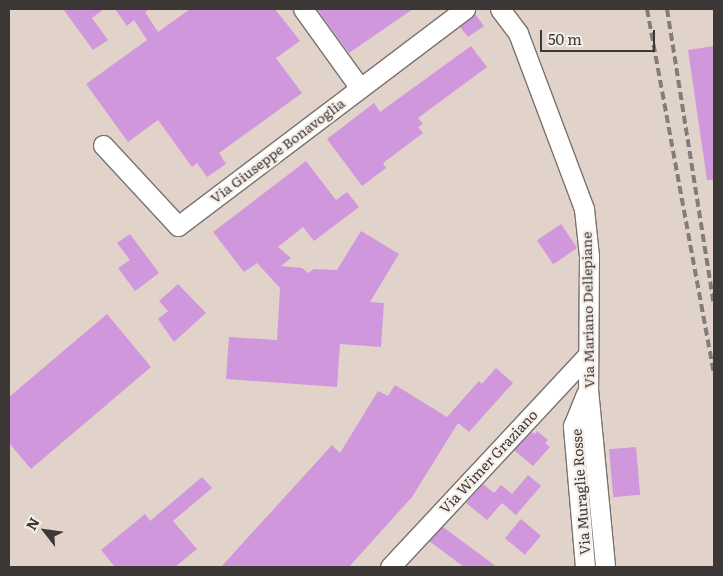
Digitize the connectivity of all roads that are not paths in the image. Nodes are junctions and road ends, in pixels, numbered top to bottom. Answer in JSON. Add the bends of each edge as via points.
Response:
{"nodes":[{"id":1,"x":303,"y":9,"type":"edge"},
{"id":2,"x":465,"y":9,"type":"edge"},
{"id":3,"x":500,"y":9,"type":"edge"},
{"id":4,"x":360,"y":88,"type":"junction"},
{"id":5,"x":103,"y":145,"type":"dead end"},
{"id":6,"x":587,"y":356,"type":"junction"},
{"id":7,"x":588,"y":389,"type":"junction"},
{"id":8,"x":390,"y":567,"type":"edge"},
{"id":9,"x":585,"y":567,"type":"edge"},
{"id":10,"x":605,"y":567,"type":"edge"}],
"edges":[{"from":1,"to":4,"type":"street"},
{"from":2,"to":4,"type":"street","name":"Via Giuseppe Bonavoglia"},
{"from":3,"to":6,"type":"street","name":"Via Mariano Dellepiane","via":[[518,33],[584,209],[589,256]]},
{"from":4,"to":5,"type":"street","name":"Via Giuseppe Bonavoglia","via":[[178,226]]},
{"from":6,"to":7,"type":"street","name":"Via Mariano Dellepiane"},
{"from":6,"to":8,"type":"street","name":"Via Wimer Graziano"},
{"from":7,"to":9,"type":"street","name":"Via Muraglie Rosse","via":[[573,426]]},
{"from":7,"to":10,"type":"street","name":"Via Mariano Dellepiane"}]}
